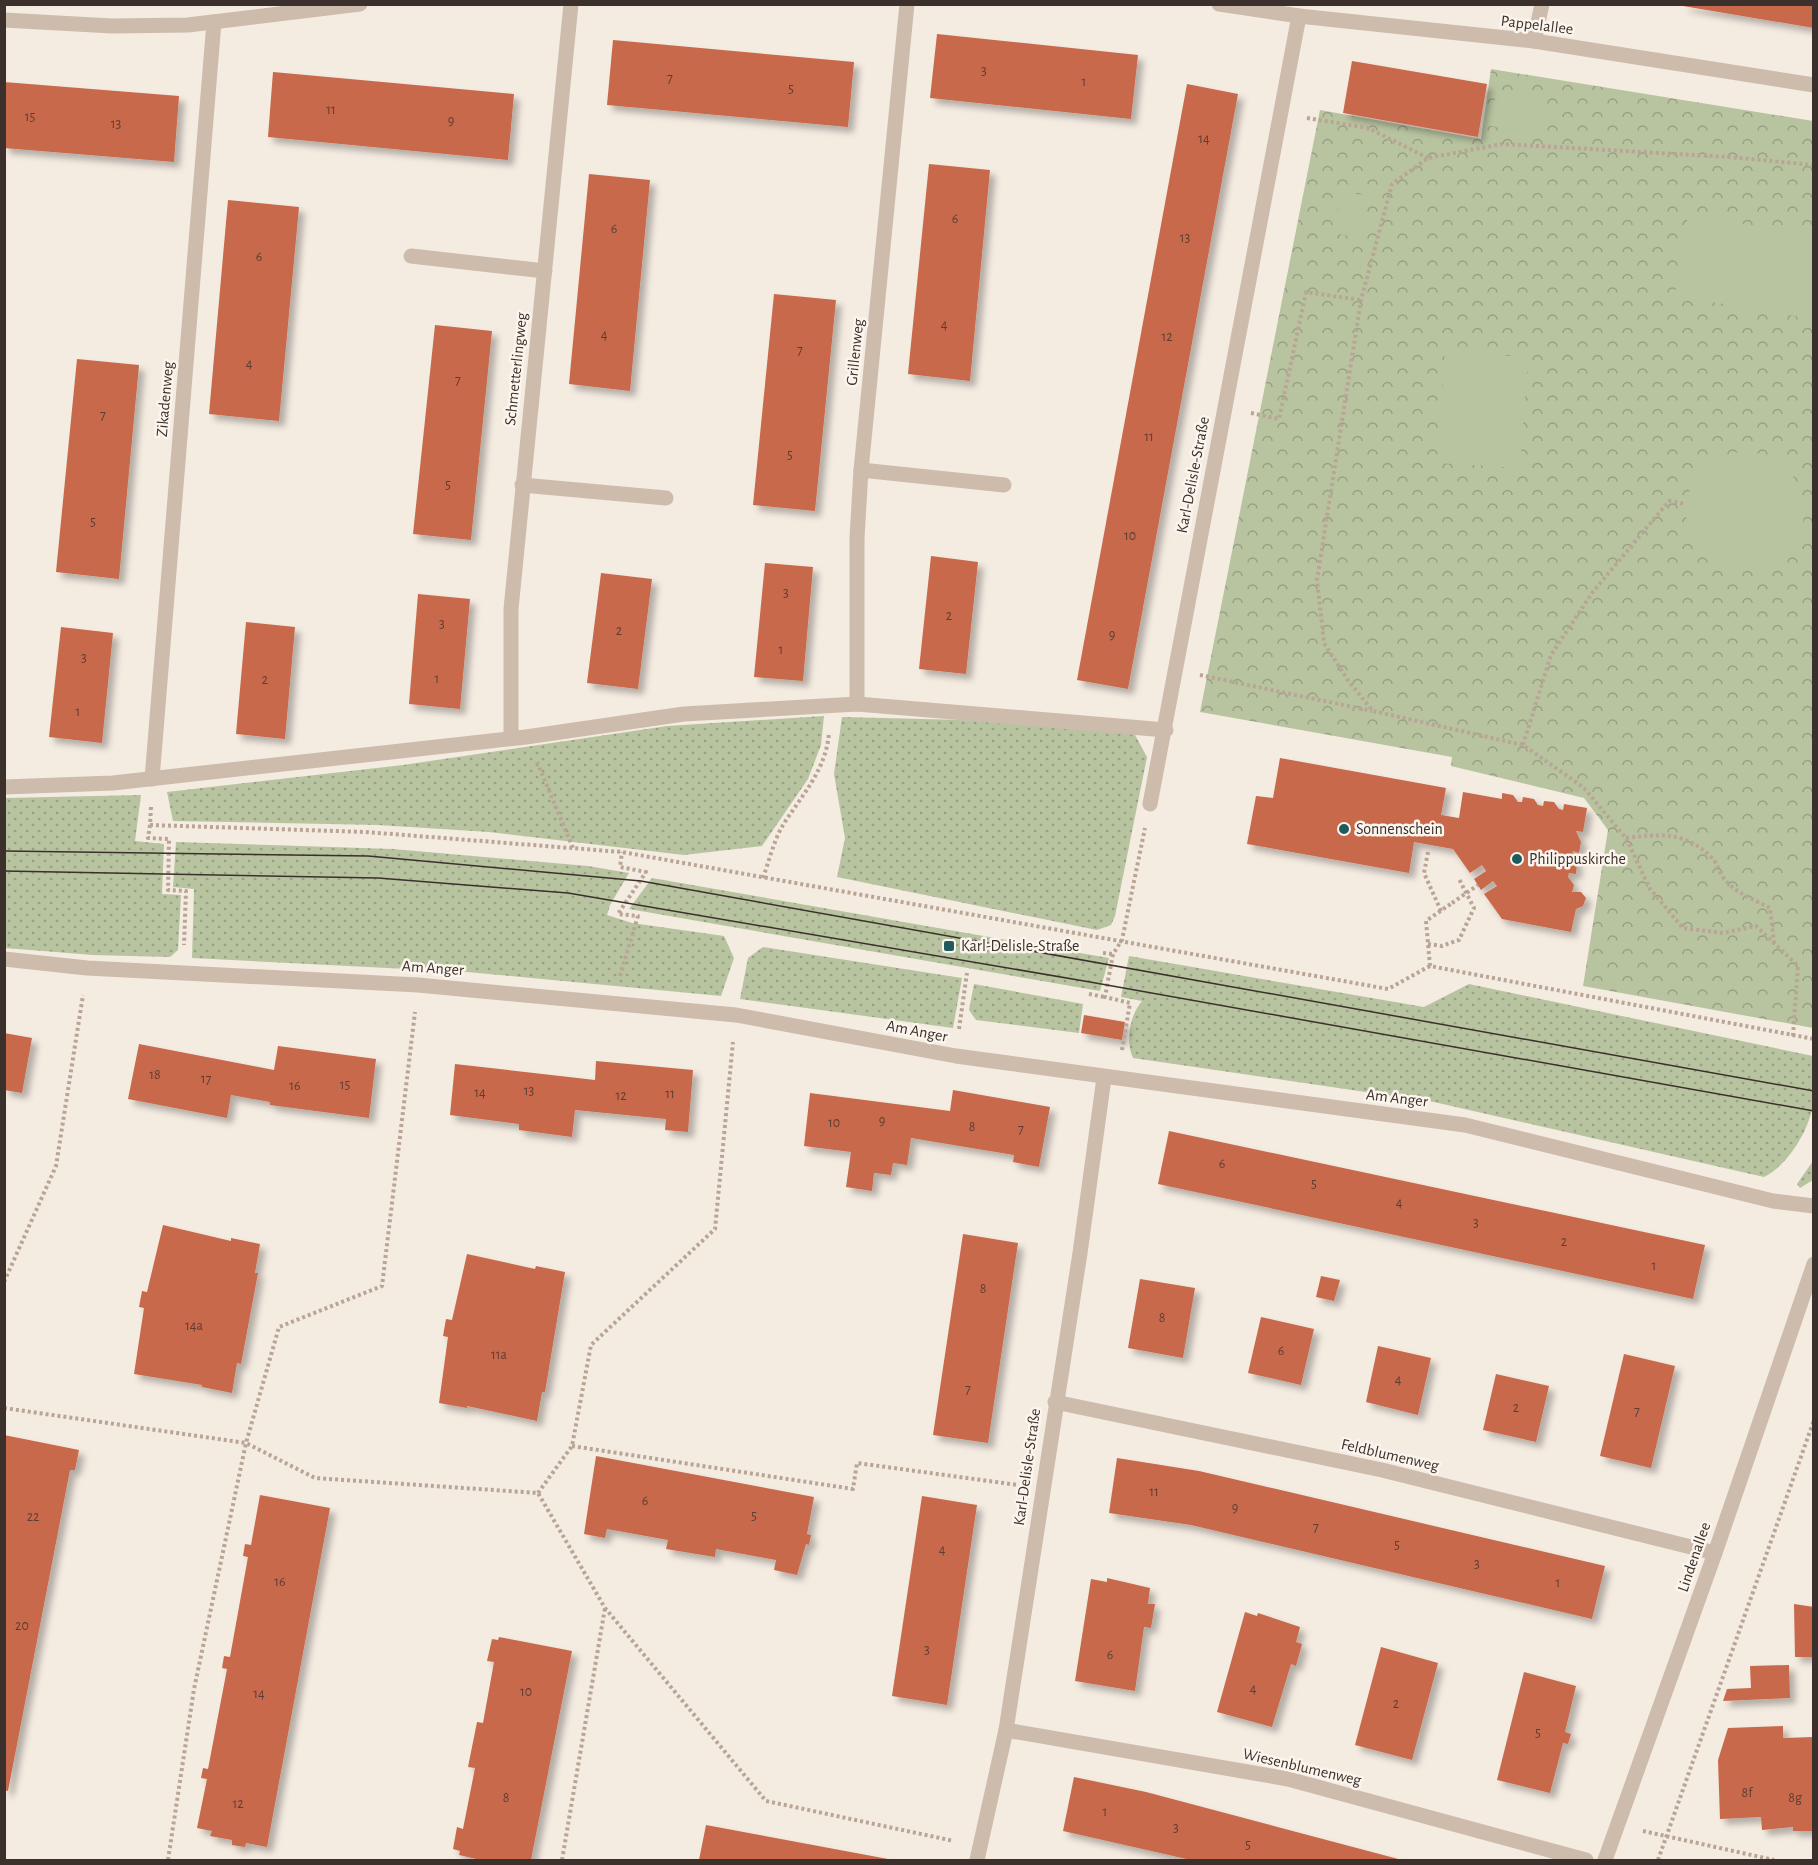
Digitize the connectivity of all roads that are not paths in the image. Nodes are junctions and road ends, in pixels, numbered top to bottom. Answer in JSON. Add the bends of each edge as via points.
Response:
{"nodes":[{"id":1,"x":360,"y":4,"type":"edge"},
{"id":2,"x":571,"y":4,"type":"edge"},
{"id":3,"x":907,"y":4,"type":"edge"},
{"id":4,"x":1218,"y":4,"type":"edge"},
{"id":5,"x":1542,"y":4,"type":"edge"},
{"id":6,"x":1299,"y":16,"type":"junction"},
{"id":7,"x":4,"y":20,"type":"edge"},
{"id":8,"x":213,"y":22,"type":"junction"},
{"id":9,"x":1534,"y":41,"type":"junction"},
{"id":10,"x":1814,"y":85,"type":"edge"},
{"id":11,"x":411,"y":256,"type":"dead end"},
{"id":12,"x":545,"y":271,"type":"junction"},
{"id":13,"x":861,"y":470,"type":"junction"},
{"id":14,"x":522,"y":485,"type":"junction"},
{"id":15,"x":1004,"y":485,"type":"dead end"},
{"id":16,"x":666,"y":498,"type":"dead end"},
{"id":17,"x":857,"y":704,"type":"junction"},
{"id":18,"x":1166,"y":730,"type":"junction"},
{"id":19,"x":518,"y":737,"type":"junction"},
{"id":20,"x":152,"y":779,"type":"junction"},
{"id":21,"x":4,"y":787,"type":"edge"},
{"id":22,"x":1150,"y":804,"type":"road end"},
{"id":23,"x":4,"y":959,"type":"edge"},
{"id":24,"x":1104,"y":1078,"type":"junction"},
{"id":25,"x":1814,"y":1206,"type":"edge"},
{"id":26,"x":1814,"y":1264,"type":"edge"},
{"id":27,"x":1055,"y":1402,"type":"junction"},
{"id":28,"x":1715,"y":1553,"type":"junction"},
{"id":29,"x":1006,"y":1730,"type":"junction"},
{"id":30,"x":979,"y":1854,"type":"edge"},
{"id":31,"x":1586,"y":1860,"type":"edge"},
{"id":32,"x":1605,"y":1860,"type":"edge"}],
"edges":[{"from":1,"to":8,"type":"street"},
{"from":2,"to":12,"type":"street","name":"Schmetterlingweg"},
{"from":3,"to":13,"type":"street","name":"Grillenweg"},
{"from":4,"to":6,"type":"street","name":"Pappelallee"},
{"from":5,"to":9,"type":"street"},
{"from":6,"to":9,"type":"street","name":"Pappelallee"},
{"from":6,"to":18,"type":"street","name":"Karl-Delisle-Straße"},
{"from":7,"to":8,"type":"street","via":[[111,26]]},
{"from":8,"to":20,"type":"street","name":"Zikadenweg"},
{"from":9,"to":10,"type":"street","name":"Pappelallee"},
{"from":11,"to":12,"type":"street"},
{"from":12,"to":14,"type":"street","name":"Schmetterlingweg"},
{"from":13,"to":15,"type":"street"},
{"from":13,"to":17,"type":"street","name":"Grillenweg"},
{"from":14,"to":16,"type":"street"},
{"from":14,"to":19,"type":"street","name":"Schmetterlingweg","via":[[511,609]]},
{"from":17,"to":18,"type":"street"},
{"from":17,"to":19,"type":"street","via":[[684,714]]},
{"from":18,"to":22,"type":"street","name":"Karl-Delisle-Straße"},
{"from":19,"to":20,"type":"street"},
{"from":20,"to":21,"type":"street"},
{"from":23,"to":24,"type":"street","name":"Am Anger","via":[[87,968],[418,985],[612,1001],[736,1015],[956,1056]]},
{"from":24,"to":25,"type":"street","name":"Am Anger","via":[[1465,1125],[1773,1201]]},
{"from":24,"to":27,"type":"street","name":"Karl-Delisle-Straße"},
{"from":26,"to":28,"type":"street","name":"Lindenallee"},
{"from":27,"to":28,"type":"street","name":"Feldblumenweg","via":[[1382,1470]]},
{"from":27,"to":29,"type":"street","name":"Karl-Delisle-Straße"},
{"from":28,"to":32,"type":"street","name":"Lindenallee"},
{"from":29,"to":30,"type":"street","name":"Karl-Delisle-Straße"},
{"from":29,"to":31,"type":"street","name":"Wiesenblumenweg","via":[[1288,1779]]}]}
